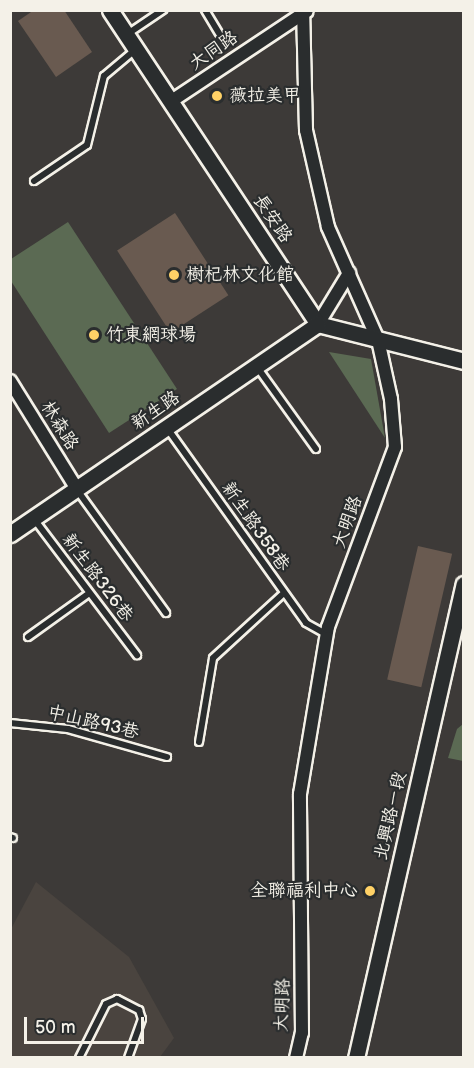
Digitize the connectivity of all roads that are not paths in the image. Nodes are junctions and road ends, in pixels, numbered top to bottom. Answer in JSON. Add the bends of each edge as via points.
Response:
{"nodes":[{"id":1,"x":110,"y":10,"type":"edge"},
{"id":2,"x":163,"y":10,"type":"edge"},
{"id":3,"x":205,"y":10,"type":"edge"},
{"id":4,"x":305,"y":12,"type":"edge"},
{"id":5,"x":219,"y":33,"type":"dead end"},
{"id":6,"x":126,"y":35,"type":"junction"},
{"id":7,"x":136,"y":49,"type":"junction"},
{"id":8,"x":170,"y":102,"type":"junction"},
{"id":9,"x":34,"y":181,"type":"dead end"},
{"id":10,"x":349,"y":273,"type":"junction"},
{"id":11,"x":318,"y":324,"type":"junction"},
{"id":12,"x":378,"y":340,"type":"junction"},
{"id":13,"x":464,"y":361,"type":"edge"},
{"id":14,"x":257,"y":366,"type":"junction"},
{"id":15,"x":10,"y":381,"type":"edge"},
{"id":16,"x":166,"y":428,"type":"junction"},
{"id":17,"x":316,"y":449,"type":"dead end"},
{"id":18,"x":77,"y":489,"type":"junction"},
{"id":19,"x":33,"y":519,"type":"junction"},
{"id":20,"x":10,"y":534,"type":"edge"},
{"id":21,"x":464,"y":584,"type":"edge"},
{"id":22,"x":284,"y":593,"type":"junction"},
{"id":23,"x":88,"y":594,"type":"junction"},
{"id":24,"x":166,"y":613,"type":"dead end"},
{"id":25,"x":327,"y":635,"type":"junction"},
{"id":26,"x":28,"y":637,"type":"dead end"},
{"id":27,"x":137,"y":655,"type":"dead end"},
{"id":28,"x":10,"y":723,"type":"edge"},
{"id":29,"x":198,"y":742,"type":"dead end"},
{"id":30,"x":167,"y":757,"type":"dead end"},
{"id":31,"x":79,"y":1058,"type":"edge"},
{"id":32,"x":128,"y":1058,"type":"edge"},
{"id":33,"x":297,"y":1058,"type":"edge"},
{"id":34,"x":356,"y":1058,"type":"edge"}],
"edges":[{"from":1,"to":6,"type":"street","name":"長安路"},
{"from":2,"to":6,"type":"lane"},
{"from":3,"to":5,"type":"lane"},
{"from":4,"to":8,"type":"street","name":"大同路"},
{"from":4,"to":10,"type":"street","name":"大明路","via":[[306,130],[328,226]]},
{"from":6,"to":7,"type":"street","name":"長安路"},
{"from":7,"to":8,"type":"street","name":"長安路"},
{"from":7,"to":9,"type":"lane","via":[[104,76],[87,145]]},
{"from":8,"to":11,"type":"street","name":"長安路"},
{"from":10,"to":11,"type":"street","name":"新生路"},
{"from":10,"to":12,"type":"street","name":"大明路"},
{"from":11,"to":12,"type":"street"},
{"from":11,"to":14,"type":"street","name":"新生路"},
{"from":12,"to":13,"type":"street"},
{"from":12,"to":25,"type":"street","name":"大明路","via":[[391,399],[396,447]]},
{"from":14,"to":16,"type":"street","name":"新生路"},
{"from":14,"to":17,"type":"lane"},
{"from":15,"to":18,"type":"street","name":"林森路"},
{"from":16,"to":18,"type":"street","name":"新生路"},
{"from":16,"to":22,"type":"lane","name":"新生路358巷"},
{"from":18,"to":19,"type":"street","name":"新生路"},
{"from":18,"to":24,"type":"lane"},
{"from":19,"to":20,"type":"street","name":"新生路"},
{"from":19,"to":23,"type":"lane","name":"新生路326巷"},
{"from":21,"to":34,"type":"street","name":"北興路ㄧ段"},
{"from":22,"to":25,"type":"lane","name":"新生路358巷","via":[[306,623]]},
{"from":22,"to":29,"type":"lane","via":[[213,658]]},
{"from":23,"to":26,"type":"lane"},
{"from":23,"to":27,"type":"lane","name":"新生路326巷"},
{"from":25,"to":33,"type":"street","name":"大明路","via":[[300,794],[302,1033]]},
{"from":28,"to":30,"type":"lane","name":"中山路93巷","via":[[68,729]]},
{"from":31,"to":32,"type":"lane","via":[[106,1004],[117,999],[139,1010],[142,1019]]}]}
